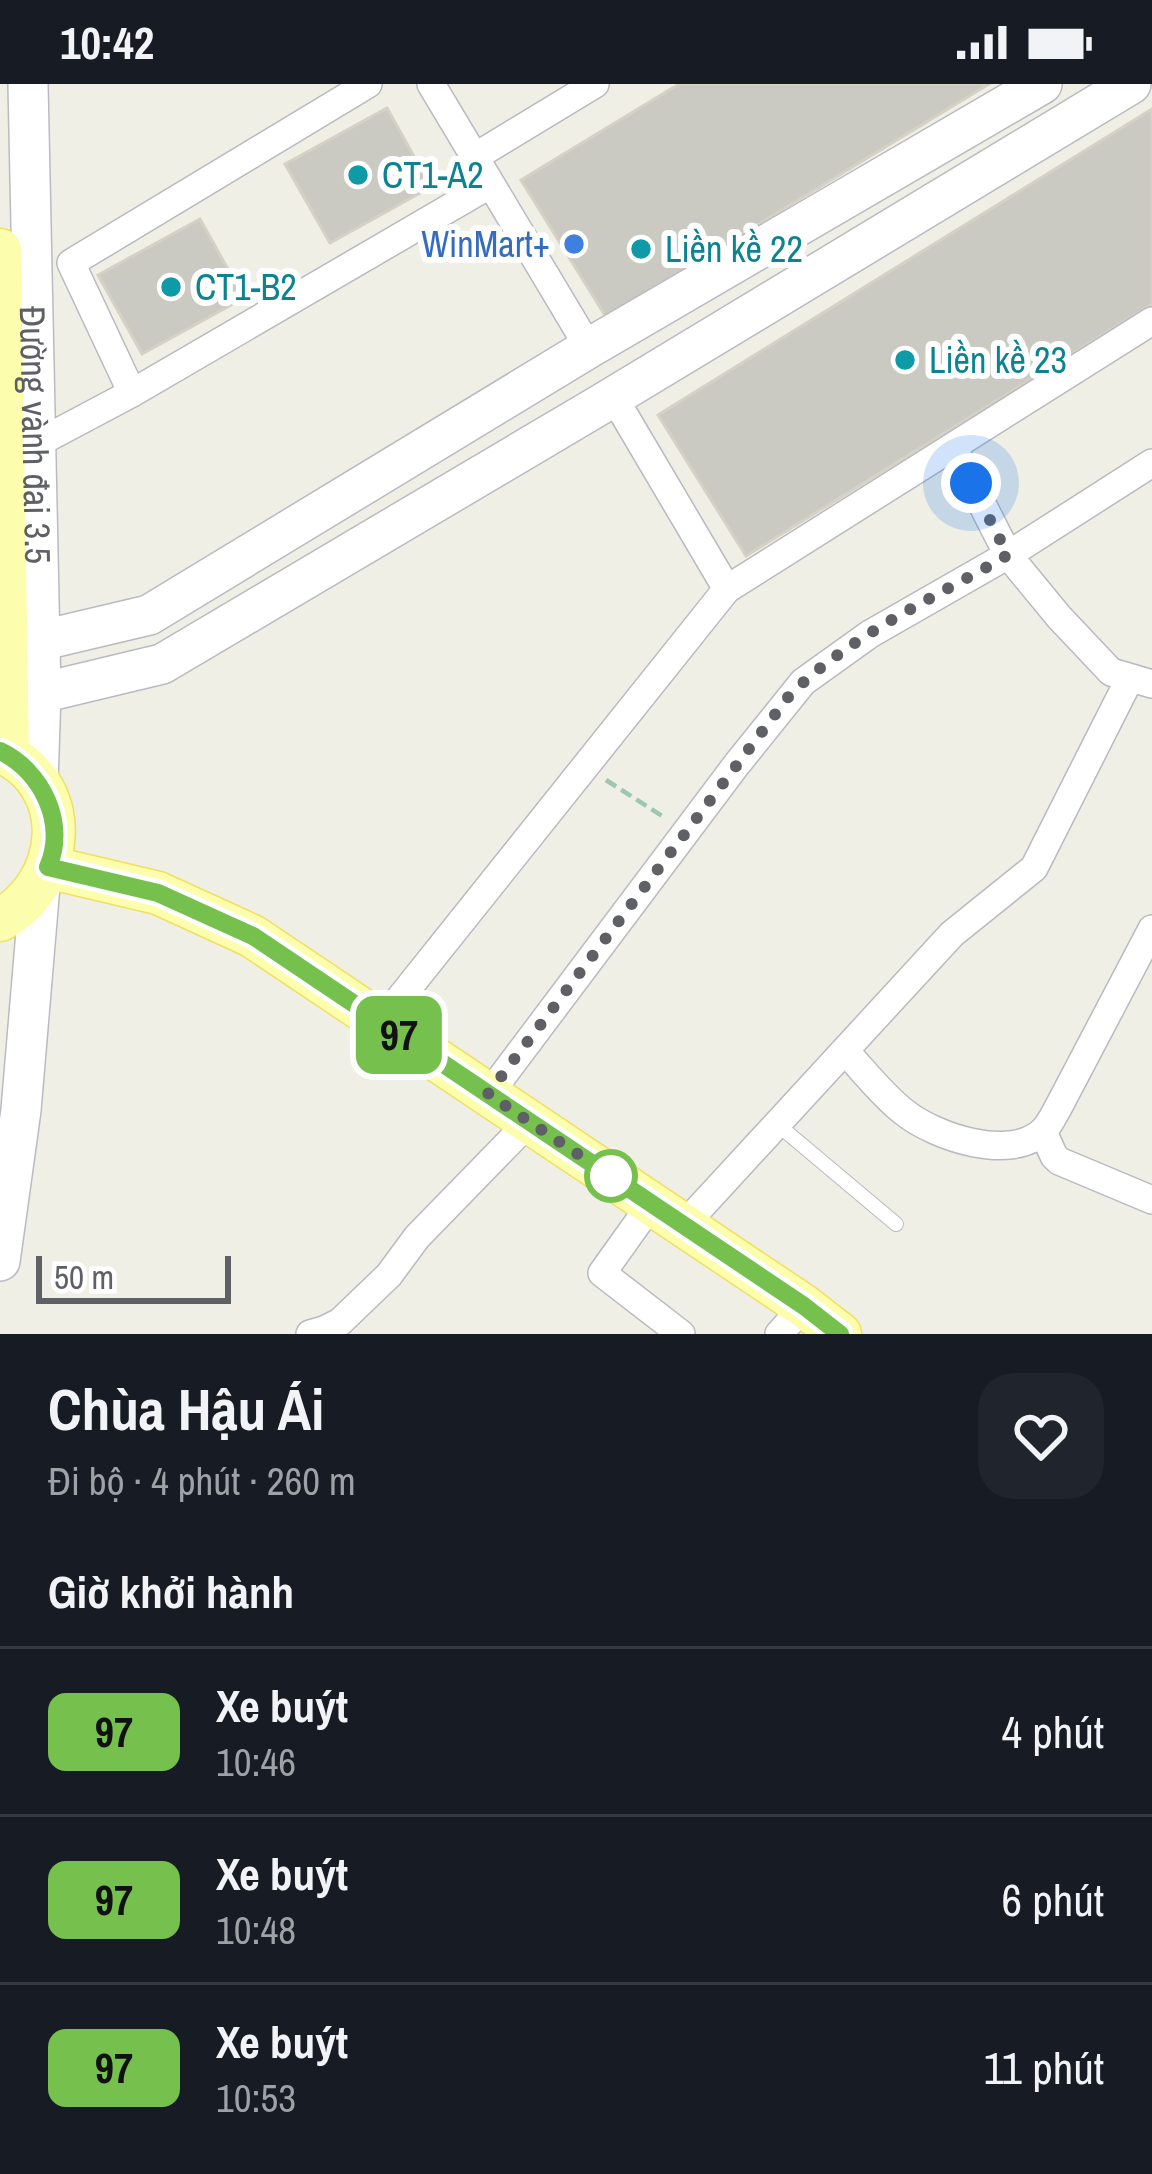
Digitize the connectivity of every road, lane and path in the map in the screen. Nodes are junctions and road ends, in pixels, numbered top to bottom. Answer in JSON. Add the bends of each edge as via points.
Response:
{"nodes":[{"id":1,"x":28,"y":84,"type":"edge"},
{"id":2,"x":368,"y":84,"type":"edge"},
{"id":3,"x":431,"y":84,"type":"edge"},
{"id":4,"x":595,"y":84,"type":"edge"},
{"id":5,"x":1042,"y":84,"type":"edge"},
{"id":6,"x":1131,"y":84,"type":"edge"},
{"id":7,"x":473,"y":158,"type":"junction"},
{"id":8,"x":489,"y":185,"type":"junction"},
{"id":9,"x":0,"y":250,"type":"edge"},
{"id":10,"x":1152,"y":321,"type":"edge"},
{"id":11,"x":590,"y":348,"type":"junction"},
{"id":12,"x":132,"y":393,"type":"junction"},
{"id":13,"x":613,"y":397,"type":"junction"},
{"id":14,"x":35,"y":444,"type":"junction"},
{"id":15,"x":953,"y":447,"type":"junction"},
{"id":16,"x":1152,"y":463,"type":"edge"},
{"id":17,"x":1008,"y":555,"type":"junction"},
{"id":18,"x":728,"y":589,"type":"junction"},
{"id":19,"x":130,"y":620,"type":"junction"},
{"id":20,"x":39,"y":641,"type":"junction"},
{"id":21,"x":136,"y":670,"type":"junction"},
{"id":22,"x":1141,"y":681,"type":"edge"},
{"id":23,"x":41,"y":693,"type":"junction"},
{"id":24,"x":15,"y":763,"type":"edge"},
{"id":25,"x":586,"y":766,"type":"junction"},
{"id":26,"x":687,"y":833,"type":"junction"},
{"id":27,"x":44,"y":876,"type":"junction"},
{"id":28,"x":0,"y":921,"type":"edge"},
{"id":29,"x":1152,"y":929,"type":"edge"},
{"id":30,"x":381,"y":1022,"type":"junction"},
{"id":31,"x":845,"y":1051,"type":"junction"},
{"id":32,"x":488,"y":1094,"type":"junction"},
{"id":33,"x":530,"y":1122,"type":"junction"},
{"id":34,"x":777,"y":1124,"type":"junction"},
{"id":35,"x":1043,"y":1132,"type":"junction"},
{"id":36,"x":1152,"y":1200,"type":"edge"},
{"id":37,"x":668,"y":1214,"type":"junction"},
{"id":38,"x":896,"y":1224,"type":"dead end"},
{"id":39,"x":0,"y":1262,"type":"edge"},
{"id":40,"x":791,"y":1320,"type":"edge"},
{"id":41,"x":310,"y":1334,"type":"edge"},
{"id":42,"x":681,"y":1334,"type":"edge"},
{"id":43,"x":840,"y":1334,"type":"edge"}],
"edges":[{"from":1,"to":14,"type":"main road","name":"Đường vành đai 3.5"},
{"from":2,"to":12,"type":"street","via":[[71,263]]},
{"from":3,"to":7,"type":"street"},
{"from":4,"to":7,"type":"street"},
{"from":5,"to":11,"type":"main road"},
{"from":6,"to":13,"type":"main road"},
{"from":7,"to":8,"type":"street"},
{"from":8,"to":11,"type":"street"},
{"from":8,"to":12,"type":"street"},
{"from":9,"to":24,"type":"main road"},
{"from":10,"to":15,"type":"street"},
{"from":11,"to":13,"type":"main road"},
{"from":11,"to":19,"type":"main road"},
{"from":12,"to":14,"type":"street"},
{"from":13,"to":18,"type":"street"},
{"from":13,"to":21,"type":"main road","via":[[162,664]]},
{"from":14,"to":20,"type":"main road","name":"Đường vành đai 3.5"},
{"from":15,"to":17,"type":"street"},
{"from":15,"to":18,"type":"street"},
{"from":16,"to":17,"type":"street"},
{"from":17,"to":22,"type":"street","via":[[1092,655],[1111,672]]},
{"from":17,"to":26,"type":"street","via":[[803,682]]},
{"from":18,"to":25,"type":"street"},
{"from":19,"to":20,"type":"main road"},
{"from":19,"to":21,"type":"main road"},
{"from":20,"to":23,"type":"main road","name":"Đường vành đai 3.5"},
{"from":21,"to":23,"type":"main road"},
{"from":22,"to":31,"type":"street","via":[[1034,868],[952,934]]},
{"from":23,"to":24,"type":"main road","name":"Đường vành đai 3.5"},
{"from":24,"to":27,"type":"main road","via":[[47,798],[55,828]]},
{"from":25,"to":26,"type":"path"},
{"from":25,"to":30,"type":"street"},
{"from":26,"to":32,"type":"street"},
{"from":27,"to":28,"type":"main road"},
{"from":27,"to":30,"type":"main road","via":[[158,893],[242,931]]},
{"from":27,"to":39,"type":"main road"},
{"from":29,"to":35,"type":"street"},
{"from":30,"to":32,"type":"main road"},
{"from":31,"to":34,"type":"street"},
{"from":31,"to":35,"type":"street","via":[[898,1108],[933,1130],[1006,1145]]},
{"from":32,"to":33,"type":"main road"},
{"from":33,"to":37,"type":"main road"},
{"from":33,"to":41,"type":"street","via":[[389,1276],[340,1322]]},
{"from":34,"to":37,"type":"street"},
{"from":34,"to":38,"type":"lane"},
{"from":35,"to":36,"type":"street","via":[[1058,1160]]},
{"from":37,"to":40,"type":"main road"},
{"from":37,"to":42,"type":"street","via":[[602,1273]]},
{"from":40,"to":43,"type":"main road"}]}
